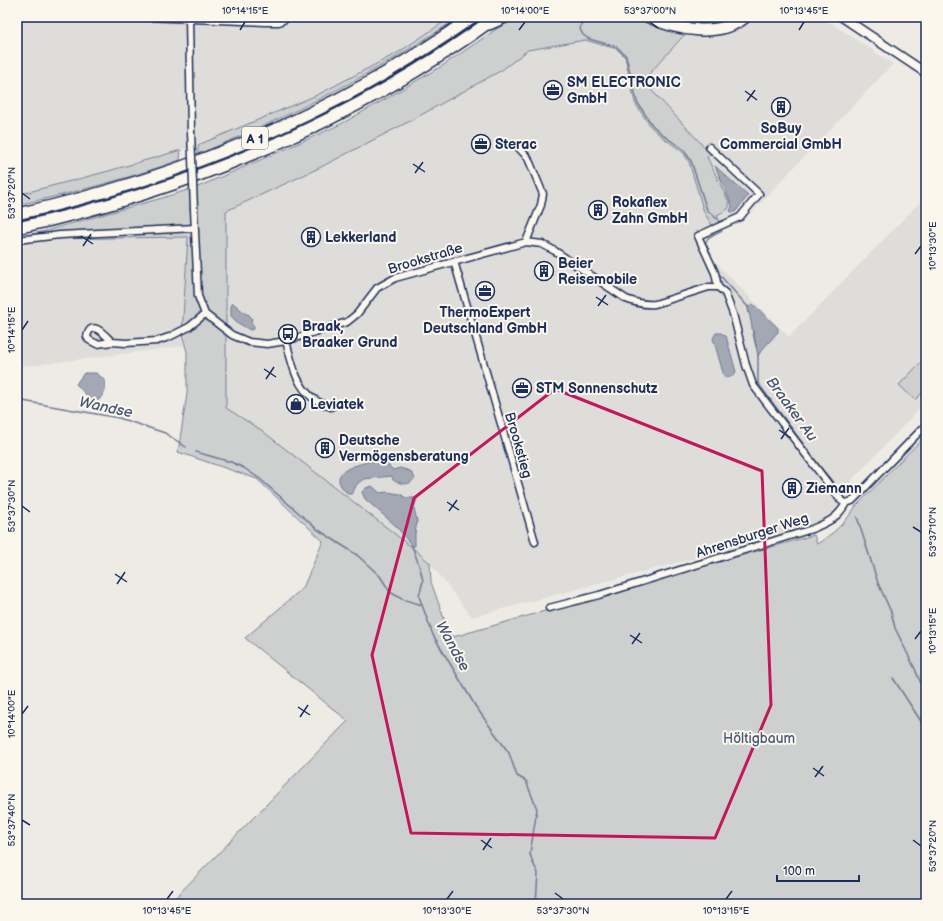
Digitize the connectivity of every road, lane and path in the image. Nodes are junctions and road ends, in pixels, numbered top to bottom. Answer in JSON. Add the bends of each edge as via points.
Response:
{"nodes":[{"id":1,"x":145,"y":17,"type":"edge"},
{"id":2,"x":289,"y":17,"type":"edge"},
{"id":3,"x":472,"y":17,"type":"edge"},
{"id":4,"x":496,"y":17,"type":"edge"},
{"id":5,"x":506,"y":17,"type":"edge"},
{"id":6,"x":745,"y":17,"type":"edge"},
{"id":7,"x":842,"y":17,"type":"edge"},
{"id":8,"x":189,"y":18,"type":"edge"},
{"id":9,"x":652,"y":18,"type":"edge"},
{"id":10,"x":482,"y":28,"type":"junction"},
{"id":11,"x":926,"y":73,"type":"edge"},
{"id":12,"x":517,"y":146,"type":"dead end"},
{"id":13,"x":709,"y":147,"type":"dead end"},
{"id":14,"x":17,"y":214,"type":"edge"},
{"id":15,"x":17,"y":228,"type":"edge"},
{"id":16,"x":195,"y":228,"type":"junction"},
{"id":17,"x":17,"y":240,"type":"edge"},
{"id":18,"x":526,"y":242,"type":"junction"},
{"id":19,"x":454,"y":261,"type":"junction"},
{"id":20,"x":718,"y":287,"type":"junction"},
{"id":21,"x":205,"y":314,"type":"junction"},
{"id":22,"x":286,"y":341,"type":"junction"},
{"id":23,"x":112,"y":342,"type":"dead end"},
{"id":24,"x":331,"y":407,"type":"dead end"},
{"id":25,"x":926,"y":425,"type":"edge"},
{"id":26,"x":846,"y":503,"type":"junction"},
{"id":27,"x":535,"y":542,"type":"dead end"},
{"id":28,"x":548,"y":608,"type":"dead end"}],
"edges":[{"from":1,"to":8,"type":"street"},
{"from":2,"to":8,"type":"street","via":[[279,22]]},
{"from":3,"to":14,"type":"highway","number":"A 1","via":[[404,62],[343,97],[284,126],[204,160],[135,183]]},
{"from":4,"to":10,"type":"highway","number":"A 1"},
{"from":5,"to":10,"type":"highway"},
{"from":6,"to":9,"type":"highway","via":[[733,25],[705,30],[689,29]]},
{"from":7,"to":11,"type":"main road"},
{"from":8,"to":16,"type":"street","bridge":true},
{"from":10,"to":15,"type":"highway","number":"A 1","via":[[405,78],[284,141],[140,196]]},
{"from":12,"to":18,"type":"street","via":[[528,158],[543,194]]},
{"from":13,"to":20,"type":"street","via":[[759,194],[740,217],[698,236],[715,273]]},
{"from":16,"to":17,"type":"street","via":[[60,235]]},
{"from":16,"to":21,"type":"street","via":[[198,296]]},
{"from":18,"to":19,"type":"street","name":"Brookstraße"},
{"from":18,"to":20,"type":"street","name":"Brookstraße","via":[[542,244],[555,251],[636,303],[655,304],[709,287]]},
{"from":19,"to":22,"type":"street","name":"Brookstraße","via":[[389,280],[377,288],[357,314],[347,322]]},
{"from":19,"to":27,"type":"street","name":"Brookstieg"},
{"from":20,"to":26,"type":"street","via":[[725,293],[733,314],[753,385],[836,494]]},
{"from":21,"to":22,"type":"street","name":"Brookstraße","via":[[232,334],[249,342],[267,344]]},
{"from":21,"to":23,"type":"street","via":[[169,338],[157,341]]},
{"from":22,"to":24,"type":"street","via":[[301,388],[314,400]]},
{"from":25,"to":26,"type":"street","name":"Ahrensburger Weg","via":[[856,498]]},
{"from":26,"to":28,"type":"street","name":"Ahrensburger Weg","via":[[836,517],[812,529],[599,595]]}]}
